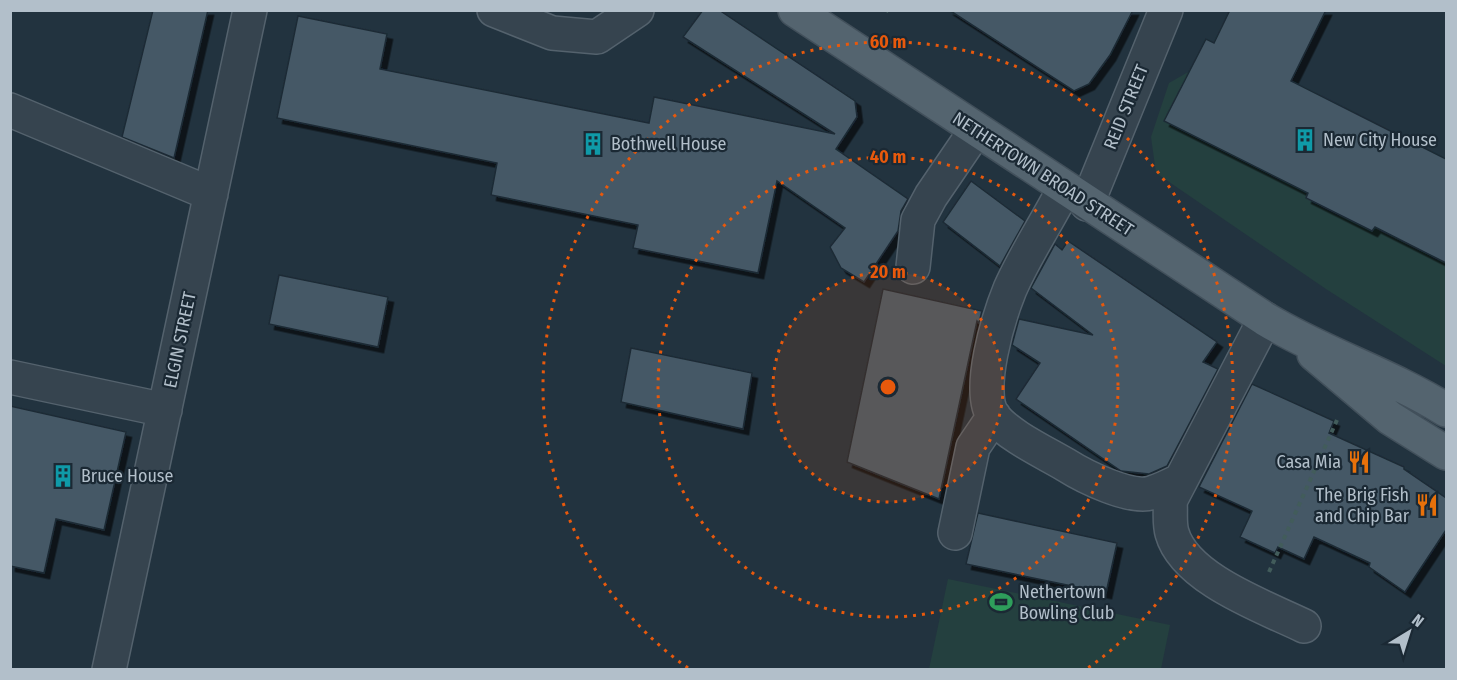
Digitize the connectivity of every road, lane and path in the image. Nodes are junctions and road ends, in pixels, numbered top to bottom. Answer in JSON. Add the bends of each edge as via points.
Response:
{"nodes":[{"id":1,"x":250,"y":10,"type":"edge"},
{"id":2,"x":494,"y":10,"type":"edge"},
{"id":3,"x":795,"y":10,"type":"edge"},
{"id":4,"x":1166,"y":10,"type":"edge"},
{"id":5,"x":636,"y":11,"type":"edge"},
{"id":6,"x":10,"y":110,"type":"edge"},
{"id":7,"x":976,"y":130,"type":"junction"},
{"id":8,"x":211,"y":194,"type":"junction"},
{"id":9,"x":1075,"y":196,"type":"junction"},
{"id":10,"x":913,"y":267,"type":"dead end"},
{"id":11,"x":1279,"y":327,"type":"junction"},
{"id":12,"x":10,"y":377,"type":"edge"},
{"id":13,"x":165,"y":410,"type":"junction"},
{"id":14,"x":1446,"y":410,"type":"edge"},
{"id":15,"x":1341,"y":411,"type":"dead end"},
{"id":16,"x":993,"y":416,"type":"junction"},
{"id":17,"x":1446,"y":453,"type":"edge"},
{"id":18,"x":1181,"y":480,"type":"junction"},
{"id":19,"x":955,"y":533,"type":"dead end"},
{"id":20,"x":1255,"y":602,"type":"junction"},
{"id":21,"x":1304,"y":626,"type":"dead end"},
{"id":22,"x":109,"y":669,"type":"edge"}],
"edges":[{"from":1,"to":8,"type":"street","name":"ELGIN STREET"},
{"from":2,"to":5,"type":"street","via":[[552,33],[597,37]]},
{"from":3,"to":7,"type":"main road","name":"NETHERTOWN BROAD STREET"},
{"from":4,"to":9,"type":"street","name":"REID STREET"},
{"from":6,"to":8,"type":"street"},
{"from":7,"to":9,"type":"main road","name":"NETHERTOWN BROAD STREET"},
{"from":7,"to":10,"type":"street","via":[[918,220]]},
{"from":8,"to":13,"type":"street","name":"ELGIN STREET"},
{"from":9,"to":11,"type":"main road","name":"NETHERTOWN BROAD STREET"},
{"from":9,"to":16,"type":"street","name":"REID STREET","via":[[1010,290],[987,368],[987,393]]},
{"from":11,"to":14,"type":"main road","name":"NETHERTOWN BROAD STREET","via":[[1389,377]]},
{"from":11,"to":17,"type":"main road","name":"NETHERTOWN BROAD STREET","via":[[1390,418]]},
{"from":11,"to":18,"type":"street"},
{"from":12,"to":13,"type":"street"},
{"from":13,"to":22,"type":"street","name":"ELGIN STREET"},
{"from":15,"to":20,"type":"path"},
{"from":16,"to":18,"type":"street","via":[[1089,480],[1149,494]]},
{"from":16,"to":19,"type":"street","via":[[973,447]]},
{"from":18,"to":20,"type":"street","via":[[1170,501],[1172,532],[1183,555],[1215,582]]},
{"from":20,"to":21,"type":"street"}]}
